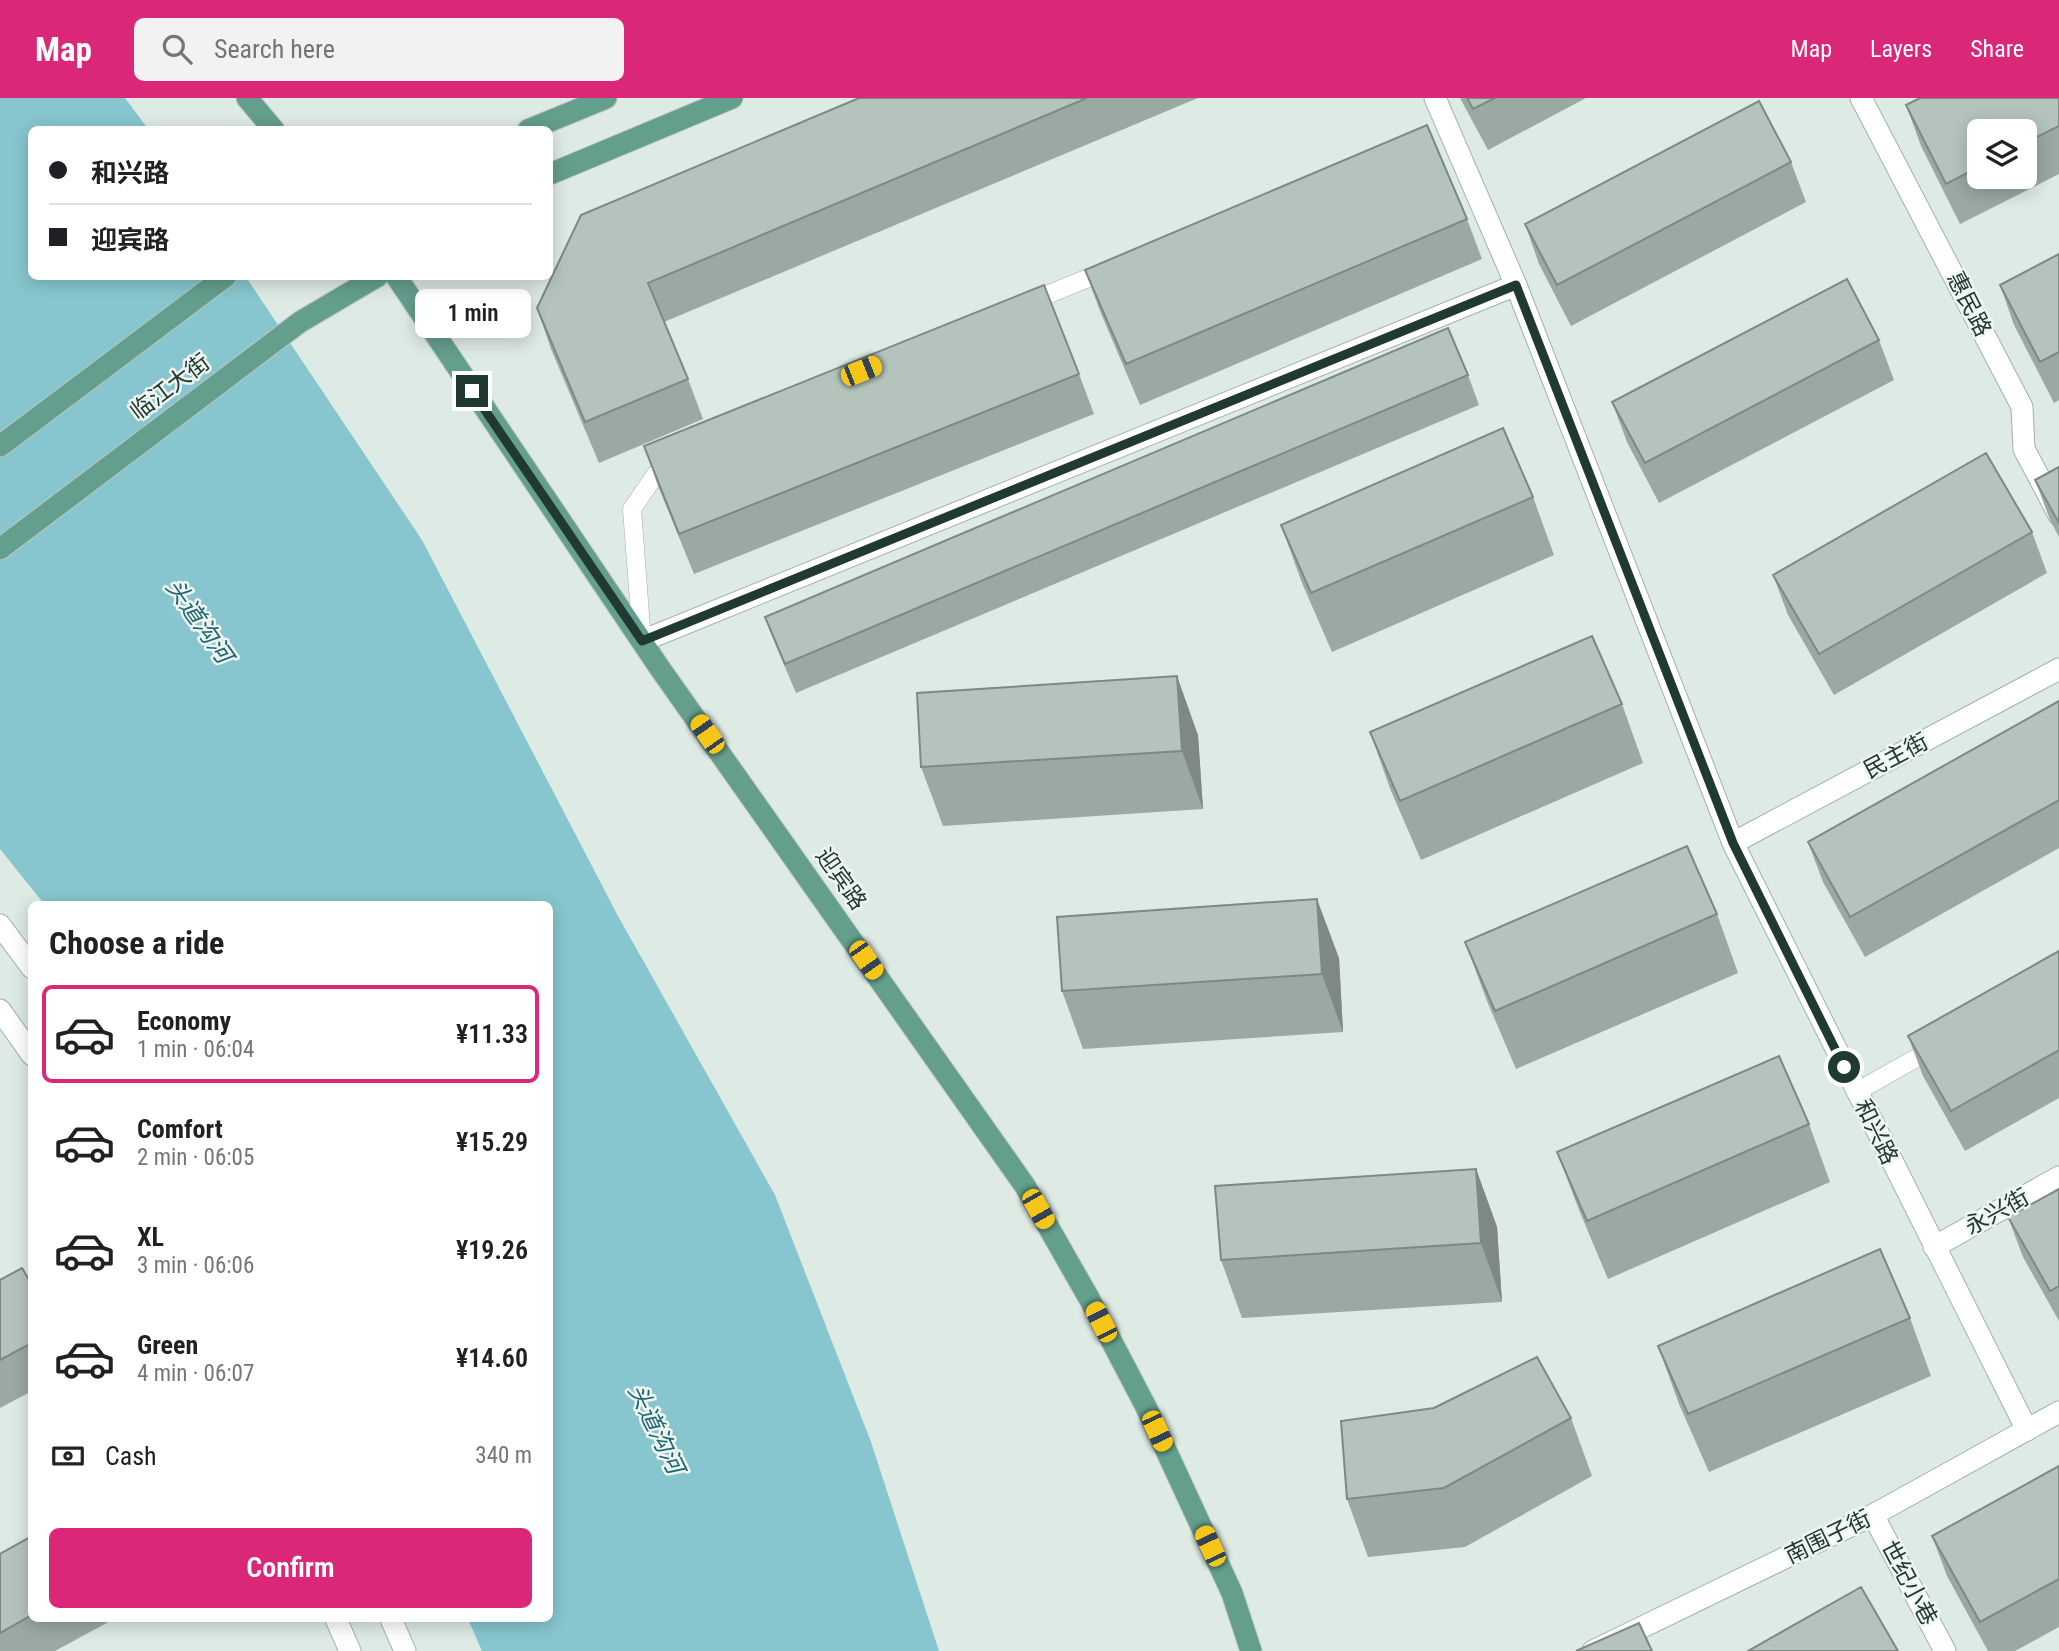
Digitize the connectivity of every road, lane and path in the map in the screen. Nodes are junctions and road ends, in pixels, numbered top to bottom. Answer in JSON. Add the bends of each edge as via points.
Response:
{"nodes":[{"id":1,"x":247,"y":98,"type":"edge"},
{"id":2,"x":606,"y":98,"type":"edge"},
{"id":3,"x":733,"y":98,"type":"edge"},
{"id":4,"x":1434,"y":98,"type":"edge"},
{"id":5,"x":1861,"y":98,"type":"edge"},
{"id":6,"x":271,"y":126,"type":"edge"},
{"id":7,"x":538,"y":126,"type":"edge"},
{"id":8,"x":553,"y":173,"type":"edge"},
{"id":9,"x":1130,"y":261,"type":"edge"},
{"id":10,"x":221,"y":280,"type":"edge"},
{"id":11,"x":371,"y":280,"type":"edge"},
{"id":12,"x":399,"y":280,"type":"edge"},
{"id":13,"x":1516,"y":285,"type":"junction"},
{"id":14,"x":1014,"y":308,"type":"edge"},
{"id":15,"x":0,"y":446,"type":"edge"},
{"id":16,"x":689,"y":452,"type":"edge"},
{"id":17,"x":2059,"y":515,"type":"edge"},
{"id":18,"x":0,"y":549,"type":"edge"},
{"id":19,"x":642,"y":641,"type":"junction"},
{"id":20,"x":2059,"y":669,"type":"edge"},
{"id":21,"x":1733,"y":843,"type":"junction"},
{"id":22,"x":0,"y":925,"type":"edge"},
{"id":23,"x":28,"y":963,"type":"edge"},
{"id":24,"x":0,"y":1010,"type":"edge"},
{"id":25,"x":1952,"y":1038,"type":"edge"},
{"id":26,"x":28,"y":1049,"type":"edge"},
{"id":27,"x":1856,"y":1092,"type":"junction"},
{"id":28,"x":2059,"y":1177,"type":"edge"},
{"id":29,"x":1934,"y":1247,"type":"junction"},
{"id":30,"x":2059,"y":1412,"type":"edge"},
{"id":31,"x":2027,"y":1430,"type":"junction"},
{"id":32,"x":1873,"y":1515,"type":"junction"},
{"id":33,"x":337,"y":1622,"type":"edge"},
{"id":34,"x":392,"y":1622,"type":"edge"},
{"id":35,"x":350,"y":1651,"type":"edge"},
{"id":36,"x":405,"y":1651,"type":"edge"},
{"id":37,"x":1251,"y":1651,"type":"edge"},
{"id":38,"x":1593,"y":1651,"type":"edge"},
{"id":39,"x":1945,"y":1651,"type":"edge"}],
"edges":[{"from":1,"to":6,"type":"main road"},
{"from":2,"to":7,"type":"main road"},
{"from":3,"to":8,"type":"main road"},
{"from":4,"to":13,"type":"street","name":"和兴路","via":[[1444,132]]},
{"from":5,"to":17,"type":"street","name":"惠民路","via":[[2022,407],[2024,449]]},
{"from":9,"to":14,"type":"lane"},
{"from":10,"to":15,"type":"main road"},
{"from":11,"to":18,"type":"main road","name":"临江大街","via":[[300,321]]},
{"from":12,"to":19,"type":"main road","name":"迎宾路"},
{"from":13,"to":19,"type":"street"},
{"from":13,"to":21,"type":"street","name":"和兴路"},
{"from":16,"to":19,"type":"lane","via":[[656,474],[632,509]]},
{"from":19,"to":37,"type":"main road","name":"迎宾路","via":[[1025,1186],[1146,1407],[1232,1593]]},
{"from":20,"to":21,"type":"street","name":"民主街"},
{"from":21,"to":27,"type":"street","name":"和兴路"},
{"from":22,"to":23,"type":"street"},
{"from":24,"to":26,"type":"street"},
{"from":25,"to":27,"type":"lane"},
{"from":27,"to":29,"type":"street","name":"和兴路"},
{"from":28,"to":29,"type":"street","name":"永兴街"},
{"from":29,"to":31,"type":"street","name":"和兴路"},
{"from":30,"to":31,"type":"street","name":"南围子街"},
{"from":31,"to":32,"type":"street","name":"南围子街"},
{"from":32,"to":38,"type":"street","name":"南围子街"},
{"from":32,"to":39,"type":"street","name":"世纪小巷"},
{"from":33,"to":35,"type":"street"},
{"from":34,"to":36,"type":"street"}]}
